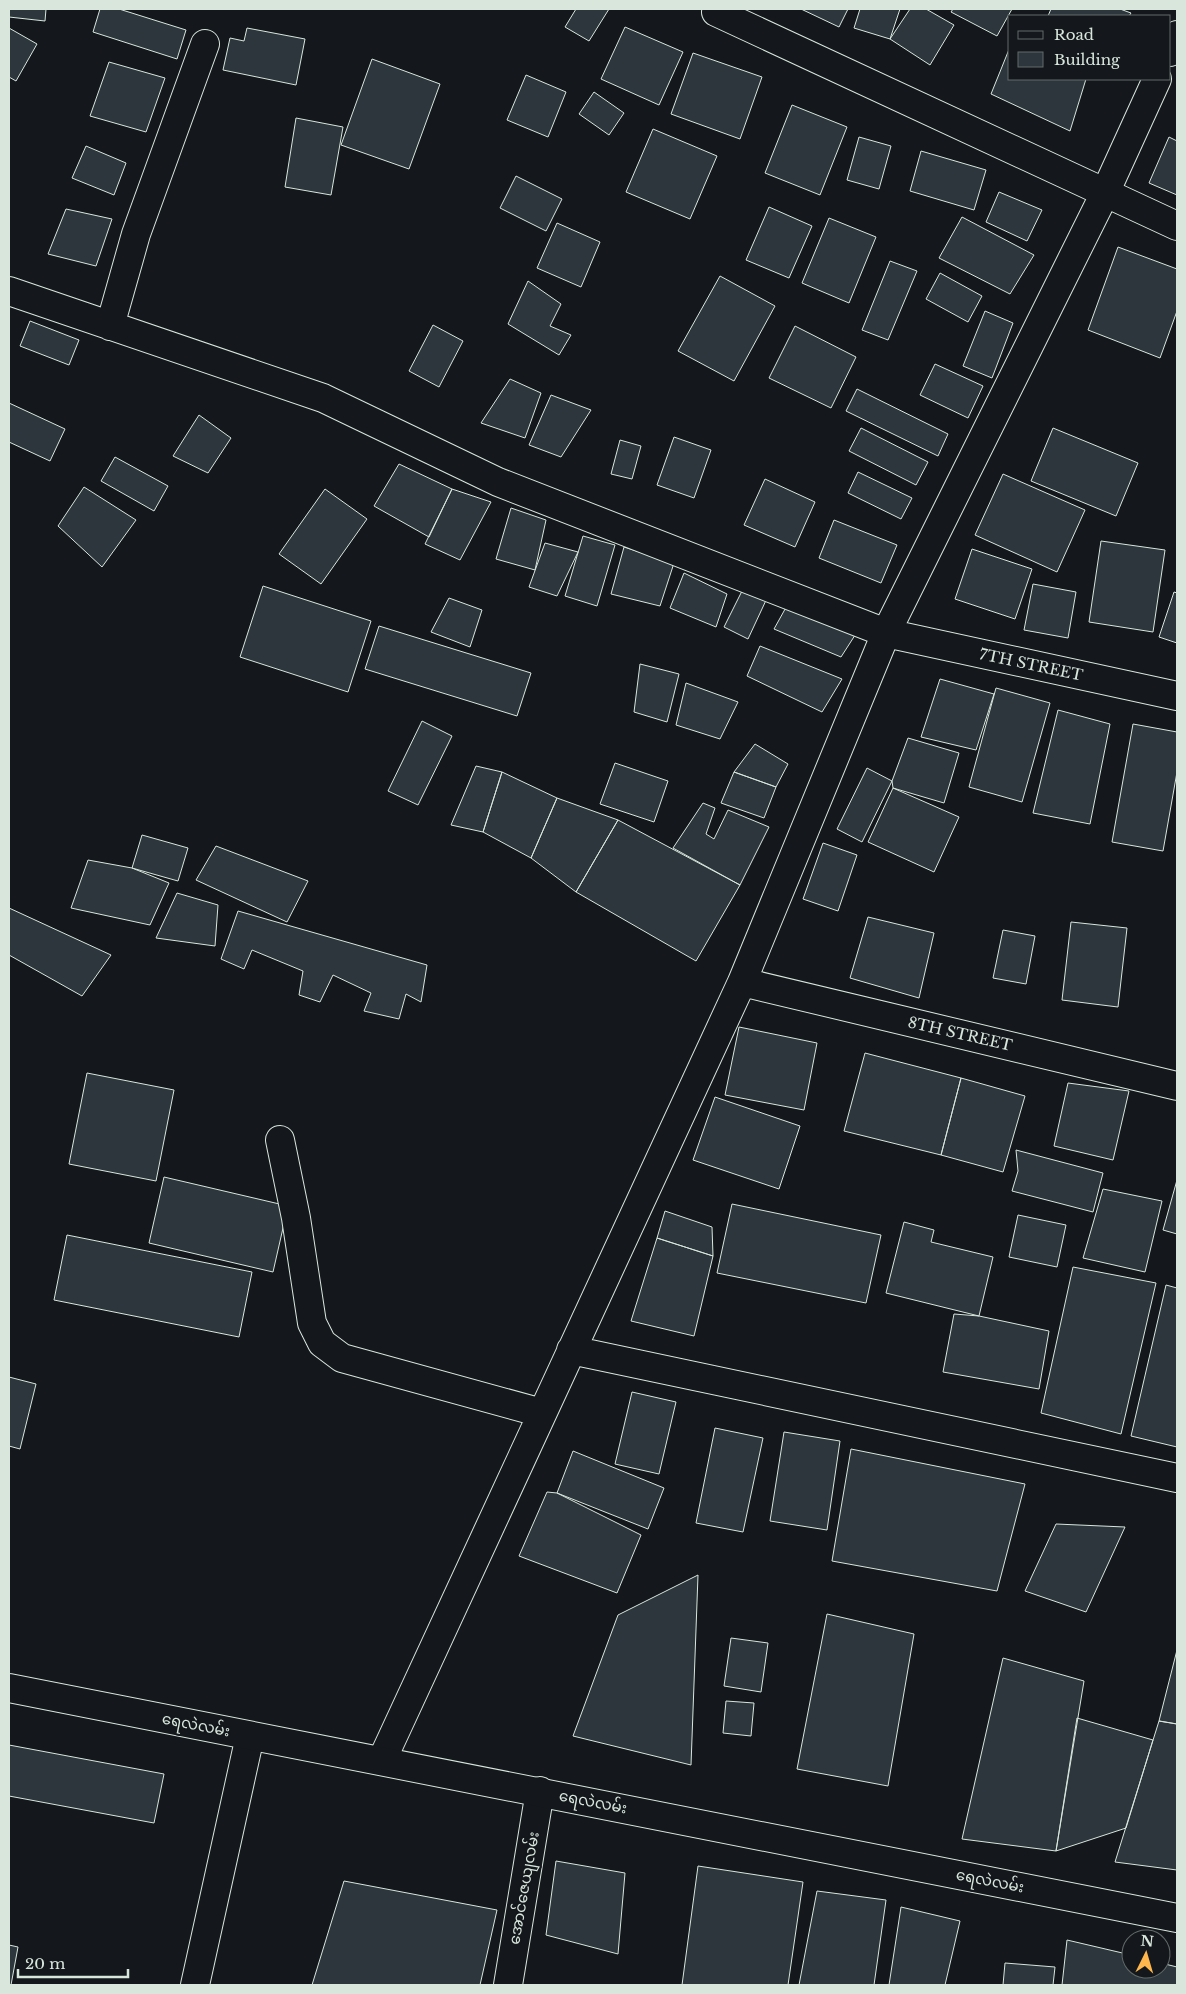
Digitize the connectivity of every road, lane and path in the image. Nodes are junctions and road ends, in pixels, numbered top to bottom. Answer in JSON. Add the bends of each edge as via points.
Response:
{"nodes":[{"id":1,"x":716,"y":12,"type":"dead end"},
{"id":2,"x":1177,"y":35,"type":"edge"},
{"id":3,"x":205,"y":44,"type":"dead end"},
{"id":4,"x":1171,"y":50,"type":"edge"},
{"id":5,"x":1157,"y":80,"type":"edge"},
{"id":6,"x":1105,"y":193,"type":"junction"},
{"id":7,"x":1177,"y":226,"type":"edge"},
{"id":8,"x":9,"y":291,"type":"edge"},
{"id":9,"x":110,"y":326,"type":"junction"},
{"id":10,"x":886,"y":633,"type":"junction"},
{"id":11,"x":1177,"y":696,"type":"edge"},
{"id":12,"x":742,"y":982,"type":"junction"},
{"id":13,"x":1177,"y":1086,"type":"edge"},
{"id":14,"x":280,"y":1140,"type":"dead end"},
{"id":15,"x":572,"y":1350,"type":"junction"},
{"id":16,"x":542,"y":1413,"type":"junction"},
{"id":17,"x":1177,"y":1478,"type":"edge"},
{"id":18,"x":9,"y":1688,"type":"edge"},
{"id":19,"x":250,"y":1736,"type":"junction"},
{"id":20,"x":382,"y":1760,"type":"junction"},
{"id":21,"x":540,"y":1791,"type":"junction"},
{"id":22,"x":1177,"y":1918,"type":"edge"},
{"id":23,"x":195,"y":1985,"type":"edge"},
{"id":24,"x":508,"y":1985,"type":"edge"}],
"edges":[{"from":1,"to":6,"type":"street"},
{"from":2,"to":4,"type":"street"},
{"from":3,"to":9,"type":"street","via":[[136,234]]},
{"from":5,"to":6,"type":"street"},
{"from":6,"to":7,"type":"street"},
{"from":6,"to":10,"type":"street"},
{"from":8,"to":9,"type":"street","name":"7TH STREET"},
{"from":9,"to":10,"type":"street","name":"7TH STREET","via":[[323,398],[498,482]]},
{"from":10,"to":11,"type":"street","name":"7TH STREET"},
{"from":10,"to":12,"type":"street"},
{"from":12,"to":13,"type":"street","name":"8TH STREET"},
{"from":12,"to":15,"type":"street"},
{"from":14,"to":16,"type":"street","via":[[312,1324],[322,1343],[342,1358]]},
{"from":15,"to":16,"type":"street"},
{"from":15,"to":17,"type":"street"},
{"from":16,"to":20,"type":"street"},
{"from":18,"to":19,"type":"street","name":"ရေလဲလမ်း"},
{"from":19,"to":20,"type":"street","name":"ရေလဲလမ်း"},
{"from":19,"to":23,"type":"street"},
{"from":20,"to":21,"type":"street","name":"ရေလဲလမ်း"},
{"from":21,"to":22,"type":"street","name":"ရေလဲလမ်း"},
{"from":21,"to":24,"type":"street","name":"အောင်ဇေယျလမ်း"}]}
